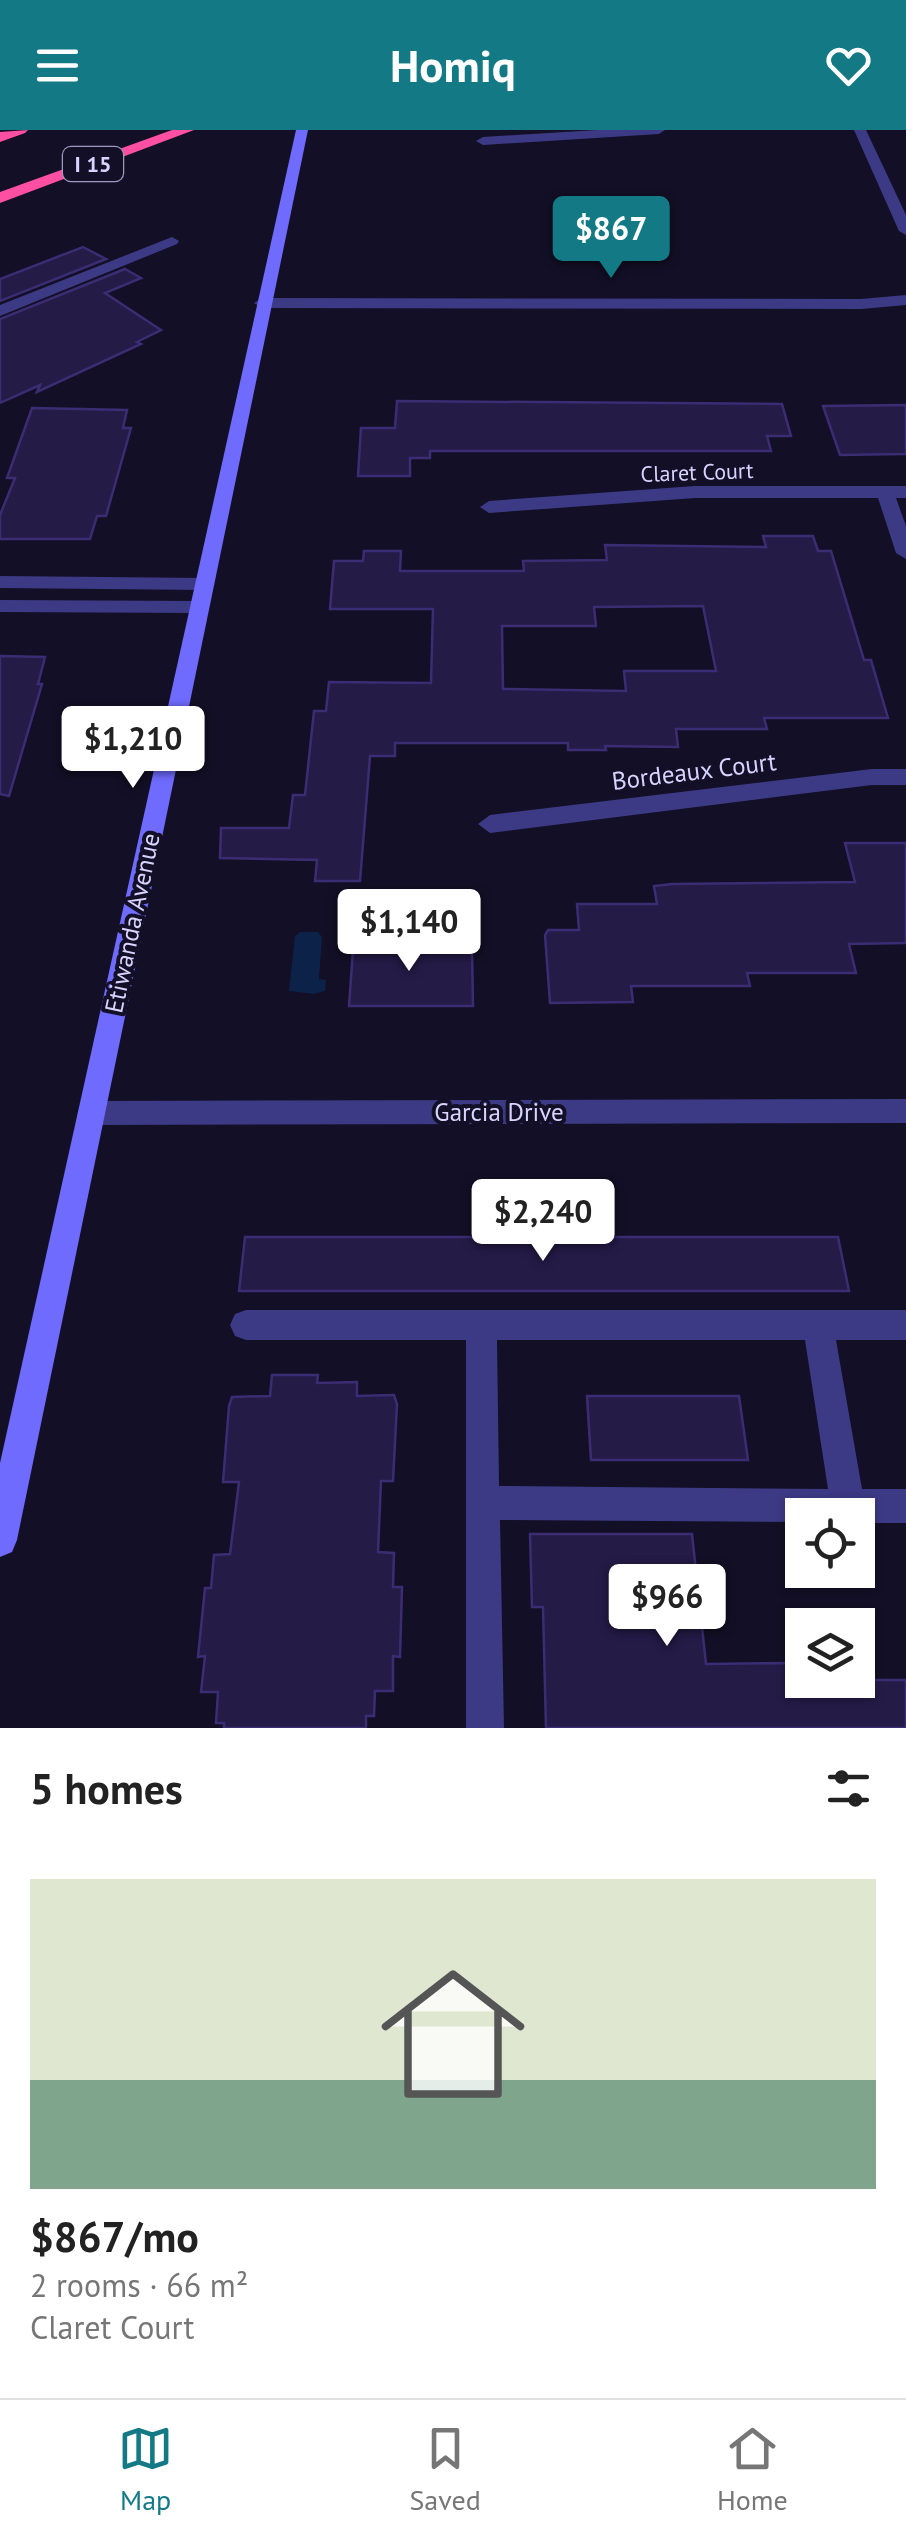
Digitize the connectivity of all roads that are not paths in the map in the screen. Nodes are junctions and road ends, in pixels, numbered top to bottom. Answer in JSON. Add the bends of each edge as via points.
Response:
{"nodes":[{"id":1,"x":20,"y":130,"type":"edge"},
{"id":2,"x":186,"y":130,"type":"edge"},
{"id":3,"x":302,"y":130,"type":"edge"},
{"id":4,"x":659,"y":130,"type":"edge"},
{"id":5,"x":860,"y":130,"type":"edge"},
{"id":6,"x":0,"y":137,"type":"edge"},
{"id":7,"x":483,"y":141,"type":"dead end"},
{"id":8,"x":0,"y":198,"type":"edge"},
{"id":9,"x":906,"y":231,"type":"edge"},
{"id":10,"x":172,"y":241,"type":"dead end"},
{"id":11,"x":906,"y":300,"type":"edge"},
{"id":12,"x":262,"y":303,"type":"junction"},
{"id":13,"x":0,"y":311,"type":"edge"},
{"id":14,"x":885,"y":492,"type":"junction"},
{"id":15,"x":906,"y":492,"type":"edge"},
{"id":16,"x":489,"y":508,"type":"dead end"},
{"id":17,"x":906,"y":553,"type":"edge"},
{"id":18,"x":0,"y":582,"type":"edge"},
{"id":19,"x":204,"y":584,"type":"junction"},
{"id":20,"x":0,"y":606,"type":"edge"},
{"id":21,"x":199,"y":608,"type":"junction"},
{"id":22,"x":906,"y":776,"type":"edge"},
{"id":23,"x":490,"y":824,"type":"dead end"},
{"id":24,"x":906,"y":1111,"type":"edge"},
{"id":25,"x":92,"y":1113,"type":"junction"},
{"id":26,"x":246,"y":1325,"type":"dead end"},
{"id":27,"x":482,"y":1325,"type":"junction"},
{"id":28,"x":818,"y":1325,"type":"junction"},
{"id":29,"x":906,"y":1325,"type":"edge"},
{"id":30,"x":847,"y":1498,"type":"edge"},
{"id":31,"x":483,"y":1503,"type":"junction"},
{"id":32,"x":785,"y":1505,"type":"edge"},
{"id":33,"x":875,"y":1506,"type":"edge"},
{"id":34,"x":906,"y":1506,"type":"edge"},
{"id":35,"x":0,"y":1540,"type":"edge"},
{"id":36,"x":485,"y":1728,"type":"edge"}],
"edges":[{"from":1,"to":6,"type":"highway"},
{"from":2,"to":8,"type":"highway","number":"I 15"},
{"from":3,"to":12,"type":"main road","name":"Etiwanda Avenue"},
{"from":4,"to":7,"type":"street"},
{"from":5,"to":9,"type":"street"},
{"from":10,"to":13,"type":"street"},
{"from":11,"to":12,"type":"street"},
{"from":12,"to":19,"type":"main road","name":"Etiwanda Avenue"},
{"from":14,"to":15,"type":"street","name":"Claret Court"},
{"from":14,"to":16,"type":"street","name":"Claret Court","via":[[695,492]]},
{"from":14,"to":17,"type":"street"},
{"from":18,"to":19,"type":"street"},
{"from":19,"to":21,"type":"main road","name":"Etiwanda Avenue"},
{"from":20,"to":21,"type":"street"},
{"from":21,"to":25,"type":"main road","name":"Etiwanda Avenue"},
{"from":22,"to":23,"type":"street","name":"Bordeaux Court"},
{"from":24,"to":25,"type":"street","name":"Garcia Drive"},
{"from":25,"to":35,"type":"main road","name":"Etiwanda Avenue"},
{"from":26,"to":27,"type":"street"},
{"from":27,"to":28,"type":"street"},
{"from":27,"to":31,"type":"street"},
{"from":28,"to":29,"type":"street"},
{"from":28,"to":30,"type":"street"},
{"from":31,"to":32,"type":"street"},
{"from":31,"to":36,"type":"street"},
{"from":33,"to":34,"type":"street"}]}
